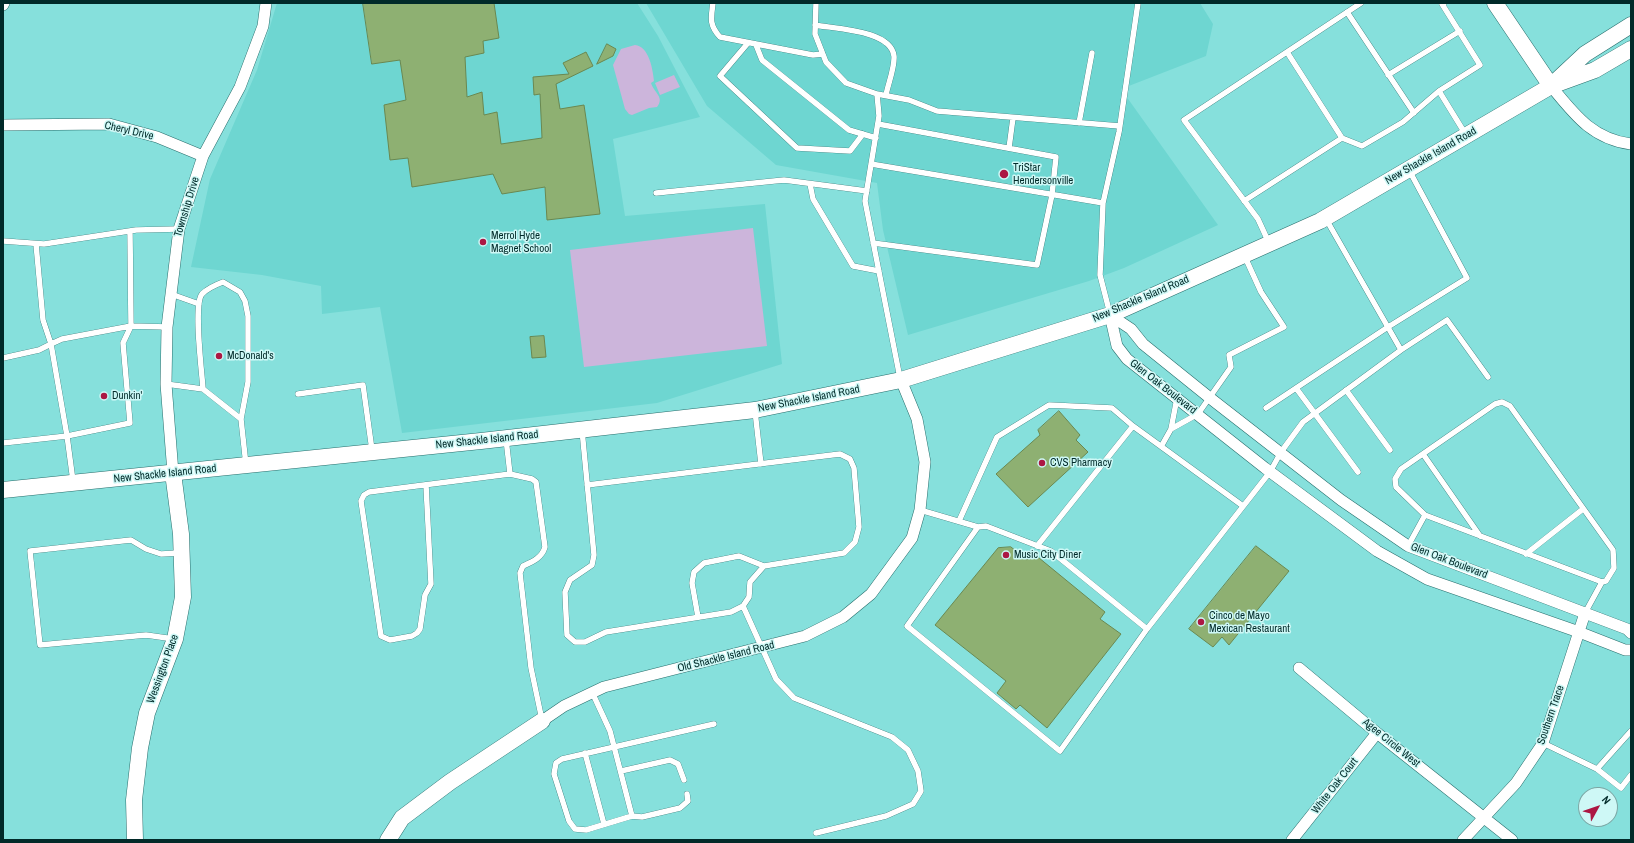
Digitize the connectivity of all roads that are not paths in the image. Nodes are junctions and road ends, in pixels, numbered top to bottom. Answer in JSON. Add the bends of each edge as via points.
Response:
{"nodes":[{"id":1,"x":266,"y":3,"type":"edge"},
{"id":2,"x":713,"y":3,"type":"edge"},
{"id":3,"x":816,"y":3,"type":"edge"},
{"id":4,"x":1138,"y":3,"type":"edge"},
{"id":5,"x":1361,"y":3,"type":"edge"},
{"id":6,"x":1442,"y":3,"type":"edge"},
{"id":7,"x":1495,"y":3,"type":"edge"},
{"id":8,"x":1347,"y":12,"type":"junction"},
{"id":9,"x":1631,"y":25,"type":"edge"},
{"id":10,"x":815,"y":26,"type":"junction"},
{"id":11,"x":1460,"y":31,"type":"junction"},
{"id":12,"x":748,"y":43,"type":"junction"},
{"id":13,"x":756,"y":45,"type":"junction"},
{"id":14,"x":1631,"y":49,"type":"edge"},
{"id":15,"x":1287,"y":52,"type":"junction"},
{"id":16,"x":1092,"y":53,"type":"dead end"},
{"id":17,"x":823,"y":54,"type":"junction"},
{"id":18,"x":1388,"y":75,"type":"junction"},
{"id":19,"x":1551,"y":86,"type":"junction"},
{"id":20,"x":1439,"y":91,"type":"junction"},
{"id":21,"x":877,"y":94,"type":"junction"},
{"id":22,"x":886,"y":95,"type":"junction"},
{"id":23,"x":1414,"y":113,"type":"junction"},
{"id":24,"x":1013,"y":118,"type":"junction"},
{"id":25,"x":1079,"y":123,"type":"junction"},
{"id":26,"x":878,"y":124,"type":"junction"},
{"id":27,"x":3,"y":125,"type":"edge"},
{"id":28,"x":1120,"y":126,"type":"junction"},
{"id":29,"x":863,"y":134,"type":"junction"},
{"id":30,"x":1466,"y":135,"type":"junction"},
{"id":31,"x":876,"y":138,"type":"junction"},
{"id":32,"x":1342,"y":138,"type":"junction"},
{"id":33,"x":1631,"y":144,"type":"edge"},
{"id":34,"x":1009,"y":148,"type":"junction"},
{"id":35,"x":203,"y":156,"type":"junction"},
{"id":36,"x":871,"y":164,"type":"junction"},
{"id":37,"x":1408,"y":169,"type":"junction"},
{"id":38,"x":810,"y":184,"type":"junction"},
{"id":39,"x":866,"y":191,"type":"junction"},
{"id":40,"x":656,"y":193,"type":"dead end"},
{"id":41,"x":1052,"y":195,"type":"junction"},
{"id":42,"x":1244,"y":201,"type":"junction"},
{"id":43,"x":1103,"y":204,"type":"junction"},
{"id":44,"x":1325,"y":218,"type":"junction"},
{"id":45,"x":178,"y":229,"type":"junction"},
{"id":46,"x":130,"y":232,"type":"junction"},
{"id":47,"x":3,"y":241,"type":"edge"},
{"id":48,"x":873,"y":243,"type":"junction"},
{"id":49,"x":1270,"y":243,"type":"junction"},
{"id":50,"x":36,"y":244,"type":"junction"},
{"id":51,"x":1244,"y":255,"type":"junction"},
{"id":52,"x":879,"y":271,"type":"junction"},
{"id":53,"x":170,"y":294,"type":"junction"},
{"id":54,"x":199,"y":304,"type":"junction"},
{"id":55,"x":1110,"y":315,"type":"junction"},
{"id":56,"x":131,"y":326,"type":"junction"},
{"id":57,"x":167,"y":326,"type":"junction"},
{"id":58,"x":1388,"y":327,"type":"junction"},
{"id":59,"x":51,"y":344,"type":"junction"},
{"id":60,"x":1401,"y":350,"type":"junction"},
{"id":61,"x":3,"y":358,"type":"edge"},
{"id":62,"x":1488,"y":377,"type":"dead end"},
{"id":63,"x":901,"y":380,"type":"junction"},
{"id":64,"x":166,"y":384,"type":"junction"},
{"id":65,"x":1296,"y":388,"type":"junction"},
{"id":66,"x":203,"y":389,"type":"junction"},
{"id":67,"x":1346,"y":390,"type":"junction"},
{"id":68,"x":298,"y":394,"type":"dead end"},
{"id":69,"x":1177,"y":398,"type":"junction"},
{"id":70,"x":1210,"y":398,"type":"junction"},
{"id":71,"x":1266,"y":408,"type":"dead end"},
{"id":72,"x":755,"y":410,"type":"junction"},
{"id":73,"x":1315,"y":413,"type":"junction"},
{"id":74,"x":1198,"y":414,"type":"junction"},
{"id":75,"x":241,"y":419,"type":"junction"},
{"id":76,"x":1134,"y":426,"type":"junction"},
{"id":77,"x":1171,"y":429,"type":"junction"},
{"id":78,"x":582,"y":430,"type":"junction"},
{"id":79,"x":67,"y":436,"type":"junction"},
{"id":80,"x":506,"y":438,"type":"junction"},
{"id":81,"x":3,"y":443,"type":"edge"},
{"id":82,"x":1162,"y":445,"type":"junction"},
{"id":83,"x":1390,"y":450,"type":"dead end"},
{"id":84,"x":1281,"y":452,"type":"junction"},
{"id":85,"x":372,"y":453,"type":"junction"},
{"id":86,"x":1423,"y":454,"type":"junction"},
{"id":87,"x":761,"y":464,"type":"junction"},
{"id":88,"x":246,"y":466,"type":"junction"},
{"id":89,"x":1270,"y":472,"type":"junction"},
{"id":90,"x":1358,"y":472,"type":"dead end"},
{"id":91,"x":173,"y":473,"type":"junction"},
{"id":92,"x":510,"y":474,"type":"junction"},
{"id":93,"x":73,"y":482,"type":"junction"},
{"id":94,"x":426,"y":485,"type":"junction"},
{"id":95,"x":587,"y":485,"type":"junction"},
{"id":96,"x":3,"y":490,"type":"edge"},
{"id":97,"x":1243,"y":506,"type":"junction"},
{"id":98,"x":1583,"y":509,"type":"junction"},
{"id":99,"x":920,"y":510,"type":"junction"},
{"id":100,"x":1425,"y":515,"type":"junction"},
{"id":101,"x":959,"y":521,"type":"junction"},
{"id":102,"x":978,"y":527,"type":"junction"},
{"id":103,"x":1481,"y":536,"type":"junction"},
{"id":104,"x":1037,"y":546,"type":"junction"},
{"id":105,"x":1408,"y":546,"type":"junction"},
{"id":106,"x":182,"y":552,"type":"junction"},
{"id":107,"x":1526,"y":554,"type":"junction"},
{"id":108,"x":764,"y":566,"type":"junction"},
{"id":109,"x":1602,"y":582,"type":"junction"},
{"id":110,"x":743,"y":606,"type":"junction"},
{"id":111,"x":1584,"y":613,"type":"junction"},
{"id":112,"x":698,"y":617,"type":"junction"},
{"id":113,"x":1147,"y":629,"type":"junction"},
{"id":114,"x":1579,"y":632,"type":"junction"},
{"id":115,"x":1631,"y":633,"type":"edge"},
{"id":116,"x":175,"y":639,"type":"junction"},
{"id":117,"x":763,"y":648,"type":"junction"},
{"id":118,"x":1631,"y":650,"type":"edge"},
{"id":119,"x":1299,"y":668,"type":"dead end"},
{"id":120,"x":592,"y":692,"type":"junction"},
{"id":121,"x":542,"y":721,"type":"junction"},
{"id":122,"x":714,"y":724,"type":"dead end"},
{"id":123,"x":1631,"y":731,"type":"edge"},
{"id":124,"x":1377,"y":733,"type":"junction"},
{"id":125,"x":1543,"y":743,"type":"junction"},
{"id":126,"x":614,"y":746,"type":"junction"},
{"id":127,"x":585,"y":753,"type":"junction"},
{"id":128,"x":1597,"y":769,"type":"junction"},
{"id":129,"x":621,"y":772,"type":"junction"},
{"id":130,"x":1631,"y":775,"type":"edge"},
{"id":131,"x":684,"y":780,"type":"dead end"},
{"id":132,"x":687,"y":794,"type":"dead end"},
{"id":133,"x":632,"y":816,"type":"junction"},
{"id":134,"x":1484,"y":817,"type":"junction"},
{"id":135,"x":604,"y":824,"type":"junction"},
{"id":136,"x":816,"y":833,"type":"dead end"},
{"id":137,"x":135,"y":840,"type":"edge"},
{"id":138,"x":388,"y":840,"type":"edge"},
{"id":139,"x":1292,"y":840,"type":"edge"},
{"id":140,"x":1463,"y":840,"type":"edge"},
{"id":141,"x":1512,"y":840,"type":"edge"}],
"edges":[{"from":1,"to":35,"type":"street","name":"Township Drive","via":[[263,26],[240,87]]},
{"from":2,"to":12,"type":"lane","via":[[713,30],[720,37]]},
{"from":3,"to":10,"type":"lane"},
{"from":4,"to":28,"type":"lane"},
{"from":5,"to":8,"type":"lane"},
{"from":6,"to":11,"type":"lane"},
{"from":7,"to":19,"type":"main road"},
{"from":8,"to":15,"type":"lane"},
{"from":8,"to":18,"type":"lane"},
{"from":9,"to":19,"type":"main road","name":"New Shackle Island Road","via":[[1584,54]]},
{"from":10,"to":17,"type":"lane","via":[[815,34]]},
{"from":10,"to":22,"type":"lane","via":[[873,35],[892,47],[894,57]]},
{"from":11,"to":18,"type":"lane"},
{"from":11,"to":20,"type":"lane","via":[[1480,65]]},
{"from":12,"to":13,"type":"lane"},
{"from":12,"to":29,"type":"lane","via":[[720,76],[797,148],[850,150]]},
{"from":13,"to":17,"type":"lane","via":[[813,55]]},
{"from":13,"to":29,"type":"lane","via":[[762,60],[850,130]]},
{"from":14,"to":19,"type":"main road","name":"New Shackle Island Road","via":[[1595,70]]},
{"from":15,"to":32,"type":"lane"},
{"from":15,"to":42,"type":"lane","via":[[1184,120]]},
{"from":16,"to":25,"type":"lane"},
{"from":17,"to":21,"type":"lane","via":[[826,62],[846,82]]},
{"from":18,"to":23,"type":"lane"},
{"from":19,"to":30,"type":"main road","name":"New Shackle Island Road"},
{"from":19,"to":33,"type":"street","via":[[1588,128]]},
{"from":20,"to":23,"type":"lane"},
{"from":20,"to":30,"type":"lane"},
{"from":21,"to":22,"type":"lane"},
{"from":21,"to":26,"type":"lane"},
{"from":22,"to":24,"type":"lane","via":[[909,100],[937,111]]},
{"from":23,"to":32,"type":"lane","via":[[1362,146]]},
{"from":24,"to":25,"type":"lane"},
{"from":24,"to":34,"type":"lane"},
{"from":25,"to":28,"type":"lane"},
{"from":26,"to":31,"type":"lane"},
{"from":26,"to":34,"type":"lane"},
{"from":27,"to":35,"type":"street","name":"Cheryl Drive","via":[[109,124],[157,137]]},
{"from":28,"to":43,"type":"lane"},
{"from":29,"to":31,"type":"lane"},
{"from":30,"to":37,"type":"main road","name":"New Shackle Island Road"},
{"from":31,"to":36,"type":"lane"},
{"from":32,"to":42,"type":"lane"},
{"from":34,"to":41,"type":"lane","via":[[1056,157]]},
{"from":35,"to":45,"type":"street","name":"Township Drive"},
{"from":36,"to":39,"type":"lane"},
{"from":36,"to":41,"type":"lane"},
{"from":37,"to":44,"type":"main road","name":"New Shackle Island Road"},
{"from":37,"to":58,"type":"lane","via":[[1467,278]]},
{"from":38,"to":39,"type":"lane"},
{"from":38,"to":40,"type":"lane","via":[[784,180]]},
{"from":38,"to":52,"type":"lane","via":[[813,199],[853,266]]},
{"from":39,"to":48,"type":"lane","via":[[865,201]]},
{"from":41,"to":43,"type":"lane"},
{"from":41,"to":48,"type":"lane","via":[[1037,265]]},
{"from":42,"to":49,"type":"lane","via":[[1258,219]]},
{"from":43,"to":55,"type":"lane","via":[[1100,275]]},
{"from":44,"to":49,"type":"main road","name":"New Shackle Island Road"},
{"from":44,"to":58,"type":"lane"},
{"from":45,"to":46,"type":"lane"},
{"from":45,"to":53,"type":"street","name":"Township Drive"},
{"from":46,"to":50,"type":"lane"},
{"from":46,"to":56,"type":"lane"},
{"from":47,"to":50,"type":"lane"},
{"from":48,"to":52,"type":"lane"},
{"from":49,"to":51,"type":"main road","name":"New Shackle Island Road"},
{"from":50,"to":59,"type":"lane","via":[[43,320]]},
{"from":51,"to":55,"type":"main road","name":"New Shackle Island Road"},
{"from":51,"to":70,"type":"lane","via":[[1260,292],[1284,327],[1229,355],[1231,367]]},
{"from":52,"to":63,"type":"lane"},
{"from":53,"to":54,"type":"lane"},
{"from":53,"to":57,"type":"street","name":"Township Drive"},
{"from":54,"to":66,"type":"lane","via":[[197,309]]},
{"from":54,"to":75,"type":"lane","via":[[201,295],[211,286],[223,282],[240,292],[245,301],[248,316],[248,382]]},
{"from":55,"to":63,"type":"main road","name":"New Shackle Island Road"},
{"from":55,"to":69,"type":"street","name":"Glen Oak Boulevard","via":[[1117,346],[1127,359]]},
{"from":55,"to":70,"type":"street","name":"Glen Oak Boulevard","via":[[1131,329],[1142,344]]},
{"from":56,"to":57,"type":"lane"},
{"from":56,"to":59,"type":"lane","via":[[62,339]]},
{"from":56,"to":79,"type":"lane","via":[[123,343],[130,423]]},
{"from":57,"to":64,"type":"street","name":"Township Drive"},
{"from":58,"to":60,"type":"lane"},
{"from":58,"to":65,"type":"lane"},
{"from":59,"to":61,"type":"lane","via":[[39,350]]},
{"from":59,"to":79,"type":"lane"},
{"from":60,"to":62,"type":"lane","via":[[1447,320]]},
{"from":60,"to":67,"type":"lane"},
{"from":63,"to":72,"type":"main road","name":"New Shackle Island Road"},
{"from":63,"to":99,"type":"street","name":"Old Shackle Island Road","via":[[917,419],[925,462]]},
{"from":64,"to":66,"type":"lane"},
{"from":64,"to":91,"type":"street","name":"Township Drive"},
{"from":65,"to":71,"type":"lane"},
{"from":65,"to":73,"type":"lane"},
{"from":66,"to":75,"type":"lane"},
{"from":67,"to":73,"type":"lane"},
{"from":67,"to":83,"type":"lane"},
{"from":68,"to":85,"type":"lane","via":[[363,385]]},
{"from":69,"to":74,"type":"street","name":"Glen Oak Boulevard"},
{"from":69,"to":77,"type":"lane"},
{"from":70,"to":74,"type":"lane"},
{"from":70,"to":84,"type":"street","name":"Glen Oak Boulevard"},
{"from":72,"to":78,"type":"main road","name":"New Shackle Island Road"},
{"from":72,"to":87,"type":"lane"},
{"from":73,"to":84,"type":"lane","via":[[1303,422]]},
{"from":73,"to":90,"type":"lane"},
{"from":74,"to":77,"type":"lane"},
{"from":74,"to":89,"type":"street","name":"Glen Oak Boulevard"},
{"from":75,"to":88,"type":"lane"},
{"from":76,"to":82,"type":"lane"},
{"from":76,"to":101,"type":"lane","via":[[1112,408],[1049,405],[997,437]]},
{"from":76,"to":104,"type":"lane"},
{"from":77,"to":82,"type":"lane"},
{"from":78,"to":80,"type":"main road","name":"New Shackle Island Road"},
{"from":78,"to":95,"type":"lane"},
{"from":79,"to":81,"type":"lane"},
{"from":79,"to":93,"type":"lane"},
{"from":80,"to":85,"type":"main road","name":"New Shackle Island Road"},
{"from":80,"to":92,"type":"lane"},
{"from":82,"to":97,"type":"lane"},
{"from":84,"to":89,"type":"lane"},
{"from":84,"to":105,"type":"street","name":"Glen Oak Boulevard","via":[[1341,500]]},
{"from":85,"to":88,"type":"main road","name":"New Shackle Island Road"},
{"from":86,"to":98,"type":"lane","via":[[1495,404],[1502,402],[1510,406]]},
{"from":86,"to":100,"type":"lane","via":[[1401,469],[1395,479],[1396,487]]},
{"from":86,"to":103,"type":"lane"},
{"from":87,"to":95,"type":"lane"},
{"from":87,"to":108,"type":"lane","via":[[840,454],[850,459],[854,468],[859,527],[855,542],[844,553]]},
{"from":88,"to":91,"type":"main road","name":"New Shackle Island Road"},
{"from":89,"to":97,"type":"lane"},
{"from":89,"to":114,"type":"street","name":"Glen Oak Boulevard","via":[[1361,541],[1427,579]]},
{"from":91,"to":93,"type":"main road","name":"New Shackle Island Road"},
{"from":91,"to":106,"type":"main road","name":"Wessington Place"},
{"from":92,"to":94,"type":"lane"},
{"from":92,"to":121,"type":"lane","via":[[536,482],[544,540],[544,552],[538,559],[523,566],[520,573],[531,668]]},
{"from":93,"to":96,"type":"main road","name":"New Shackle Island Road"},
{"from":94,"to":94,"type":"lane","via":[[369,492],[361,501],[379,631],[384,639],[412,636],[420,628],[425,595],[431,584]]},
{"from":95,"to":112,"type":"lane","via":[[594,555],[592,565],[570,580],[565,592],[567,635],[575,642],[585,642],[606,632]]},
{"from":97,"to":113,"type":"lane"},
{"from":98,"to":107,"type":"lane"},
{"from":98,"to":109,"type":"lane","via":[[1613,550],[1614,568],[1606,581]]},
{"from":99,"to":101,"type":"lane"},
{"from":99,"to":117,"type":"street","name":"Old Shackle Island Road","via":[[912,538],[871,594],[843,617],[812,633]]},
{"from":100,"to":103,"type":"lane"},
{"from":100,"to":105,"type":"lane"},
{"from":101,"to":102,"type":"lane"},
{"from":102,"to":104,"type":"lane","via":[[986,526]]},
{"from":102,"to":113,"type":"lane","via":[[907,626],[1060,751]]},
{"from":103,"to":107,"type":"lane"},
{"from":104,"to":113,"type":"lane","via":[[1051,551]]},
{"from":105,"to":111,"type":"street","name":"Glen Oak Boulevard"},
{"from":106,"to":116,"type":"main road","name":"Wessington Place","via":[[183,597]]},
{"from":106,"to":116,"type":"lane","via":[[161,554],[131,540],[30,551],[40,646],[146,635]]},
{"from":107,"to":109,"type":"lane"},
{"from":108,"to":110,"type":"lane","via":[[750,582],[749,597]]},
{"from":108,"to":112,"type":"lane","via":[[739,556],[704,563],[694,572],[692,583]]},
{"from":109,"to":111,"type":"lane"},
{"from":110,"to":112,"type":"lane","via":[[731,612]]},
{"from":110,"to":117,"type":"lane"},
{"from":111,"to":114,"type":"street","name":"Southern Trace"},
{"from":111,"to":115,"type":"street","name":"Glen Oak Boulevard","via":[[1627,629]]},
{"from":114,"to":118,"type":"street","name":"Glen Oak Boulevard"},
{"from":114,"to":125,"type":"street","name":"Southern Trace"},
{"from":116,"to":137,"type":"main road","name":"Wessington Place","via":[[147,713],[140,748],[134,800]]},
{"from":117,"to":120,"type":"street","name":"Old Shackle Island Road"},
{"from":117,"to":136,"type":"lane","via":[[776,679],[794,698],[892,737],[908,750],[918,771],[921,791],[913,804],[886,816]]},
{"from":119,"to":124,"type":"street","name":"Agee Circle West"},
{"from":120,"to":121,"type":"street","name":"Old Shackle Island Road"},
{"from":120,"to":126,"type":"lane"},
{"from":121,"to":138,"type":"main road","name":"Old Shackle Island Road","via":[[450,782],[402,818]]},
{"from":122,"to":126,"type":"lane"},
{"from":123,"to":128,"type":"lane"},
{"from":124,"to":134,"type":"street","name":"Agee Circle West"},
{"from":124,"to":139,"type":"street","name":"White Oak Court"},
{"from":125,"to":128,"type":"lane"},
{"from":125,"to":134,"type":"street","name":"Southern Trace","via":[[1516,783]]},
{"from":126,"to":127,"type":"lane"},
{"from":126,"to":129,"type":"lane"},
{"from":127,"to":135,"type":"lane"},
{"from":127,"to":135,"type":"lane","via":[[556,763],[554,774],[569,821],[575,829],[586,830]]},
{"from":128,"to":130,"type":"lane","via":[[1621,788]]},
{"from":129,"to":131,"type":"lane","via":[[670,760],[678,764]]},
{"from":129,"to":133,"type":"lane"},
{"from":132,"to":133,"type":"lane","via":[[688,801],[680,808],[642,817]]},
{"from":133,"to":135,"type":"lane"},
{"from":134,"to":140,"type":"street","name":"Southern Trace"},
{"from":134,"to":141,"type":"street","name":"Agee Circle West"}]}
